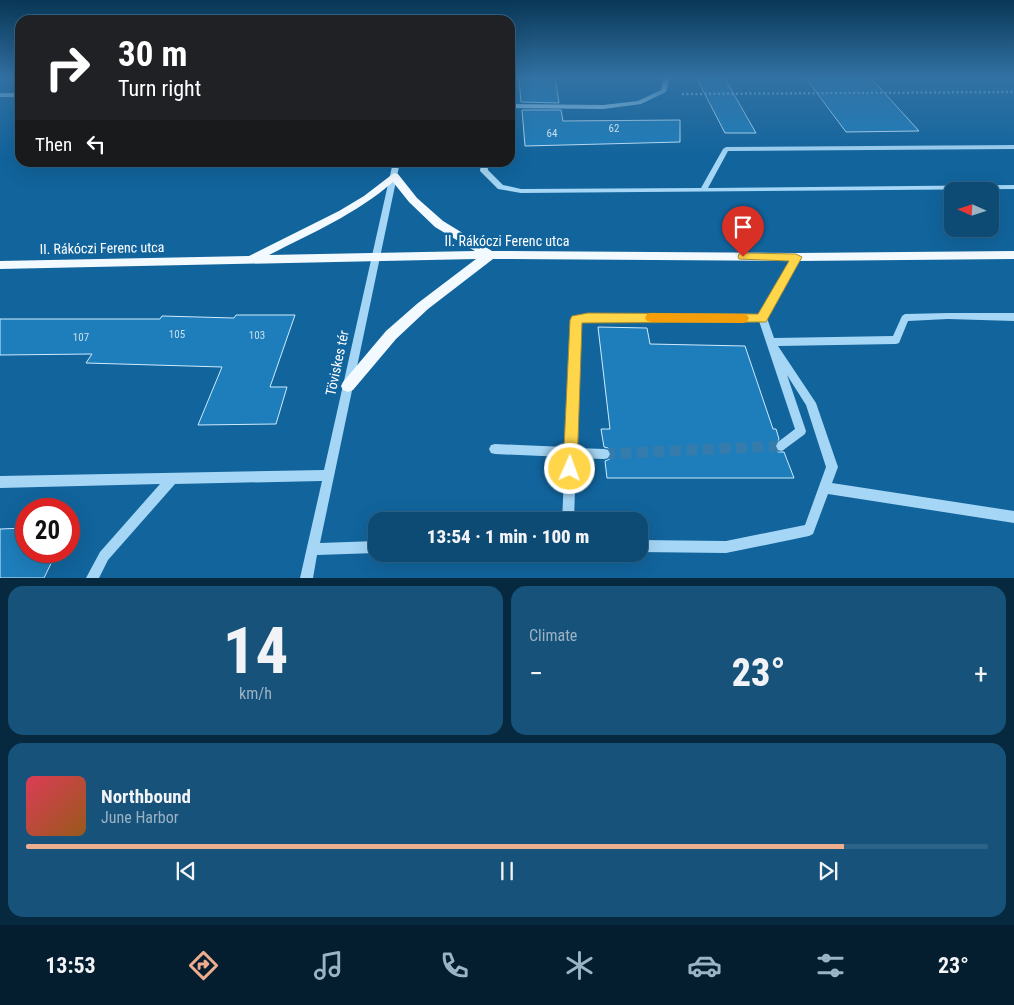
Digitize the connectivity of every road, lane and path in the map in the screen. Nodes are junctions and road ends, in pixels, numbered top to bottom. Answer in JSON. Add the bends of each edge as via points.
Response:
{"nodes":[{"id":1,"x":627,"y":104,"type":"edge"},
{"id":2,"x":515,"y":106,"type":"edge"},
{"id":3,"x":1014,"y":147,"type":"edge"},
{"id":4,"x":395,"y":167,"type":"edge"},
{"id":5,"x":484,"y":167,"type":"edge"},
{"id":6,"x":394,"y":176,"type":"junction"},
{"id":7,"x":1014,"y":187,"type":"edge"},
{"id":8,"x":703,"y":190,"type":"junction"},
{"id":9,"x":490,"y":255,"type":"junction"},
{"id":10,"x":1014,"y":255,"type":"edge"},
{"id":11,"x":376,"y":257,"type":"junction"},
{"id":12,"x":796,"y":257,"type":"junction"},
{"id":13,"x":250,"y":260,"type":"junction"},
{"id":14,"x":0,"y":265,"type":"edge"},
{"id":15,"x":1014,"y":317,"type":"edge"},
{"id":16,"x":762,"y":318,"type":"junction"},
{"id":17,"x":770,"y":342,"type":"junction"},
{"id":18,"x":348,"y":386,"type":"junction"},
{"id":19,"x":782,"y":446,"type":"tunnel mouth"},
{"id":20,"x":495,"y":449,"type":"dead end"},
{"id":21,"x":571,"y":452,"type":"junction"},
{"id":22,"x":604,"y":454,"type":"tunnel mouth"},
{"id":23,"x":328,"y":475,"type":"junction"},
{"id":24,"x":172,"y":479,"type":"junction"},
{"id":25,"x":0,"y":482,"type":"edge"},
{"id":26,"x":825,"y":488,"type":"junction"},
{"id":27,"x":568,"y":512,"type":"edge"},
{"id":28,"x":1014,"y":517,"type":"edge"},
{"id":29,"x":368,"y":546,"type":"edge"},
{"id":30,"x":648,"y":546,"type":"edge"},
{"id":31,"x":312,"y":549,"type":"junction"},
{"id":32,"x":92,"y":578,"type":"edge"},
{"id":33,"x":306,"y":578,"type":"edge"}],
"edges":[{"from":1,"to":2,"type":"street"},
{"from":3,"to":8,"type":"street","via":[[726,149]]},
{"from":4,"to":6,"type":"street"},
{"from":5,"to":8,"type":"street","via":[[484,171],[501,187],[521,191]]},
{"from":6,"to":9,"type":"main road","via":[[413,200],[439,224]]},
{"from":6,"to":11,"type":"street"},
{"from":6,"to":13,"type":"main road","via":[[368,198],[343,213]]},
{"from":7,"to":8,"type":"street"},
{"from":9,"to":11,"type":"main road","name":"II. Rákóczi Ferenc utca"},
{"from":9,"to":12,"type":"main road","name":"II. Rákóczi Ferenc utca"},
{"from":9,"to":18,"type":"main road","via":[[391,335]]},
{"from":10,"to":12,"type":"main road","name":"II. Rákóczi Ferenc utca"},
{"from":11,"to":13,"type":"main road","name":"II. Rákóczi Ferenc utca"},
{"from":11,"to":18,"type":"street","name":"Töviskes tér"},
{"from":12,"to":16,"type":"street"},
{"from":13,"to":14,"type":"main road","name":"II. Rákóczi Ferenc utca"},
{"from":15,"to":17,"type":"street","via":[[905,318],[896,340]]},
{"from":16,"to":17,"type":"street"},
{"from":16,"to":21,"type":"street","via":[[588,317],[576,320]]},
{"from":17,"to":19,"type":"street","via":[[801,431]]},
{"from":17,"to":26,"type":"street","via":[[811,403],[832,467]]},
{"from":18,"to":23,"type":"street","name":"Töviskes tér"},
{"from":20,"to":21,"type":"street"},
{"from":21,"to":22,"type":"street"},
{"from":21,"to":27,"type":"street"},
{"from":23,"to":24,"type":"street"},
{"from":23,"to":31,"type":"street","name":"Töviskes tér"},
{"from":24,"to":25,"type":"street"},
{"from":24,"to":32,"type":"street","via":[[104,556]]},
{"from":26,"to":28,"type":"street"},
{"from":26,"to":30,"type":"street","via":[[809,530],[726,546]]},
{"from":29,"to":31,"type":"street"},
{"from":31,"to":33,"type":"street","name":"Töviskes tér"}]}
